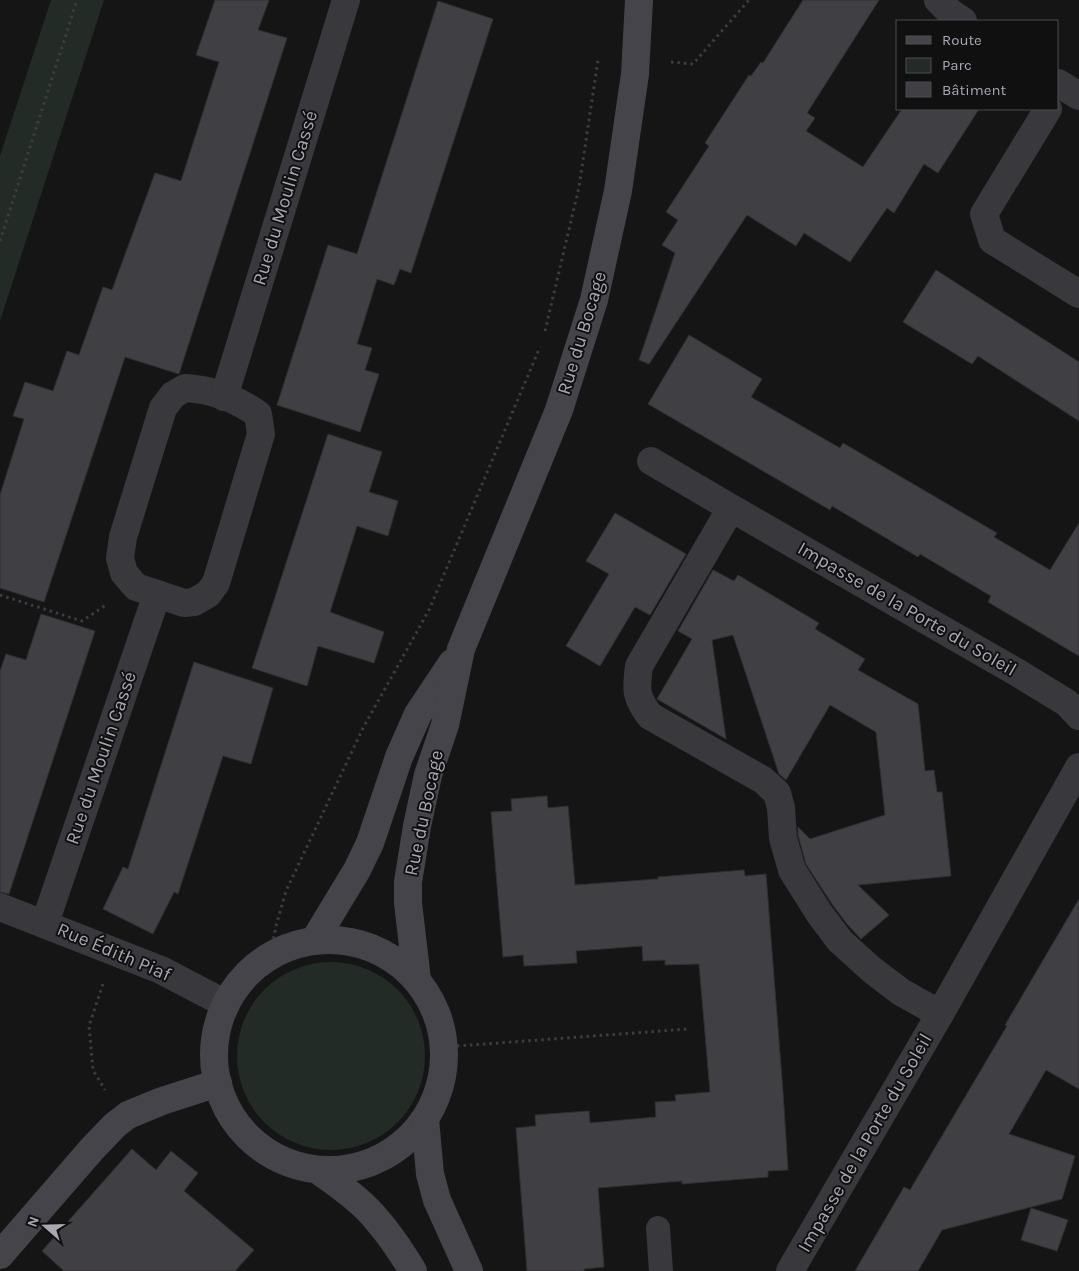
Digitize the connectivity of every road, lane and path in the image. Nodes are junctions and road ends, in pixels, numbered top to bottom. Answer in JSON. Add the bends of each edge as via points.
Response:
{"nodes":[{"id":1,"x":77,"y":0,"type":"edge"},
{"id":2,"x":346,"y":0,"type":"edge"},
{"id":3,"x":640,"y":0,"type":"edge"},
{"id":4,"x":749,"y":0,"type":"edge"},
{"id":5,"x":938,"y":0,"type":"edge"},
{"id":6,"x":962,"y":20,"type":"edge"},
{"id":7,"x":636,"y":59,"type":"junction"},
{"id":8,"x":1059,"y":84,"type":"edge"},
{"id":9,"x":1079,"y":96,"type":"edge"},
{"id":10,"x":1047,"y":110,"type":"edge"},
{"id":11,"x":0,"y":241,"type":"edge"},
{"id":12,"x":1079,"y":294,"type":"edge"},
{"id":13,"x":544,"y":331,"type":"dead end"},
{"id":14,"x":542,"y":341,"type":"dead end"},
{"id":15,"x":224,"y":397,"type":"junction"},
{"id":16,"x":651,"y":461,"type":"dead end"},
{"id":17,"x":731,"y":508,"type":"junction"},
{"id":18,"x":146,"y":590,"type":"junction"},
{"id":19,"x":0,"y":594,"type":"edge"},
{"id":20,"x":461,"y":649,"type":"junction"},
{"id":21,"x":1079,"y":716,"type":"edge"},
{"id":22,"x":1079,"y":767,"type":"edge"},
{"id":23,"x":0,"y":907,"type":"edge"},
{"id":24,"x":45,"y":923,"type":"junction"},
{"id":25,"x":314,"y":941,"type":"junction"},
{"id":26,"x":270,"y":958,"type":"junction"},
{"id":27,"x":417,"y":980,"type":"junction"},
{"id":28,"x":104,"y":981,"type":"dead end"},
{"id":29,"x":226,"y":1004,"type":"junction"},
{"id":30,"x":940,"y":1014,"type":"junction"},
{"id":31,"x":688,"y":1029,"type":"dead end"},
{"id":32,"x":444,"y":1047,"type":"junction"},
{"id":33,"x":218,"y":1083,"type":"junction"},
{"id":34,"x":106,"y":1093,"type":"dead end"},
{"id":35,"x":425,"y":1119,"type":"junction"},
{"id":36,"x":318,"y":1170,"type":"junction"},
{"id":37,"x":658,"y":1228,"type":"dead end"},
{"id":38,"x":0,"y":1255,"type":"edge"},
{"id":39,"x":413,"y":1271,"type":"edge"},
{"id":40,"x":469,"y":1271,"type":"edge"},
{"id":41,"x":661,"y":1271,"type":"edge"},
{"id":42,"x":790,"y":1271,"type":"edge"}],
"edges":[{"from":1,"to":11,"type":"path"},
{"from":2,"to":15,"type":"street","name":"Rue du Moulin Cassé"},
{"from":3,"to":7,"type":"main road","name":"Rue du Bocage"},
{"from":4,"to":7,"type":"path","via":[[693,64]]},
{"from":5,"to":6,"type":"street"},
{"from":7,"to":13,"type":"path","via":[[599,56],[580,187]]},
{"from":7,"to":20,"type":"main road","name":"Rue du Bocage","via":[[618,191],[594,300],[559,410]]},
{"from":8,"to":9,"type":"street"},
{"from":10,"to":12,"type":"street","via":[[984,214],[992,240]]},
{"from":14,"to":26,"type":"path","via":[[429,610],[363,728],[286,891]]},
{"from":15,"to":18,"type":"street","via":[[203,389],[185,388],[173,395],[163,408],[123,537],[120,558],[124,573]]},
{"from":15,"to":18,"type":"street","via":[[242,403],[258,414],[261,434],[216,583],[208,594],[194,602],[184,603]]},
{"from":16,"to":17,"type":"street","name":"Impasse de la Porte du Soleil"},
{"from":17,"to":21,"type":"street","name":"Impasse de la Porte du Soleil","via":[[1018,673],[1067,703]]},
{"from":17,"to":30,"type":"street","name":"Impasse de la Porte du Soleil","via":[[639,666],[638,701],[650,716],[764,780],[778,793],[783,838],[792,870],[819,913],[840,941],[872,970],[901,992]]},
{"from":18,"to":19,"type":"path","via":[[82,621]]},
{"from":18,"to":24,"type":"street","name":"Rue du Moulin Cassé"},
{"from":20,"to":25,"type":"main road","name":"Rue du Bocage","via":[[418,714],[399,757],[370,843]]},
{"from":20,"to":27,"type":"main road","name":"Rue du Bocage","via":[[445,724],[428,775],[408,882]]},
{"from":22,"to":30,"type":"street","name":"Impasse de la Porte du Soleil"},
{"from":23,"to":24,"type":"street","name":"Rue Édith Piaf"},
{"from":24,"to":29,"type":"street","name":"Rue Édith Piaf","via":[[161,970]]},
{"from":25,"to":26,"type":"main road","via":[[287,948]]},
{"from":25,"to":27,"type":"main road","via":[[342,940],[370,947],[396,961]]},
{"from":26,"to":29,"type":"main road","via":[[241,981]]},
{"from":27,"to":32,"type":"main road","via":[[431,1000],[440,1022]]},
{"from":28,"to":34,"type":"path","via":[[89,1026],[93,1070]]},
{"from":29,"to":33,"type":"main road","via":[[217,1030],[214,1057]]},
{"from":30,"to":42,"type":"street","name":"Impasse de la Porte du Soleil"},
{"from":31,"to":32,"type":"path"},
{"from":32,"to":35,"type":"main road","via":[[443,1072]]},
{"from":33,"to":36,"type":"main road","via":[[232,1116],[254,1142],[284,1161]]},
{"from":33,"to":38,"type":"main road","via":[[162,1101],[128,1115],[115,1125]]},
{"from":35,"to":36,"type":"main road","via":[[405,1142],[379,1159],[349,1168]]},
{"from":35,"to":40,"type":"main road","via":[[430,1174],[437,1200]]},
{"from":36,"to":39,"type":"main road","via":[[376,1218]]},
{"from":37,"to":41,"type":"lane"}]}
